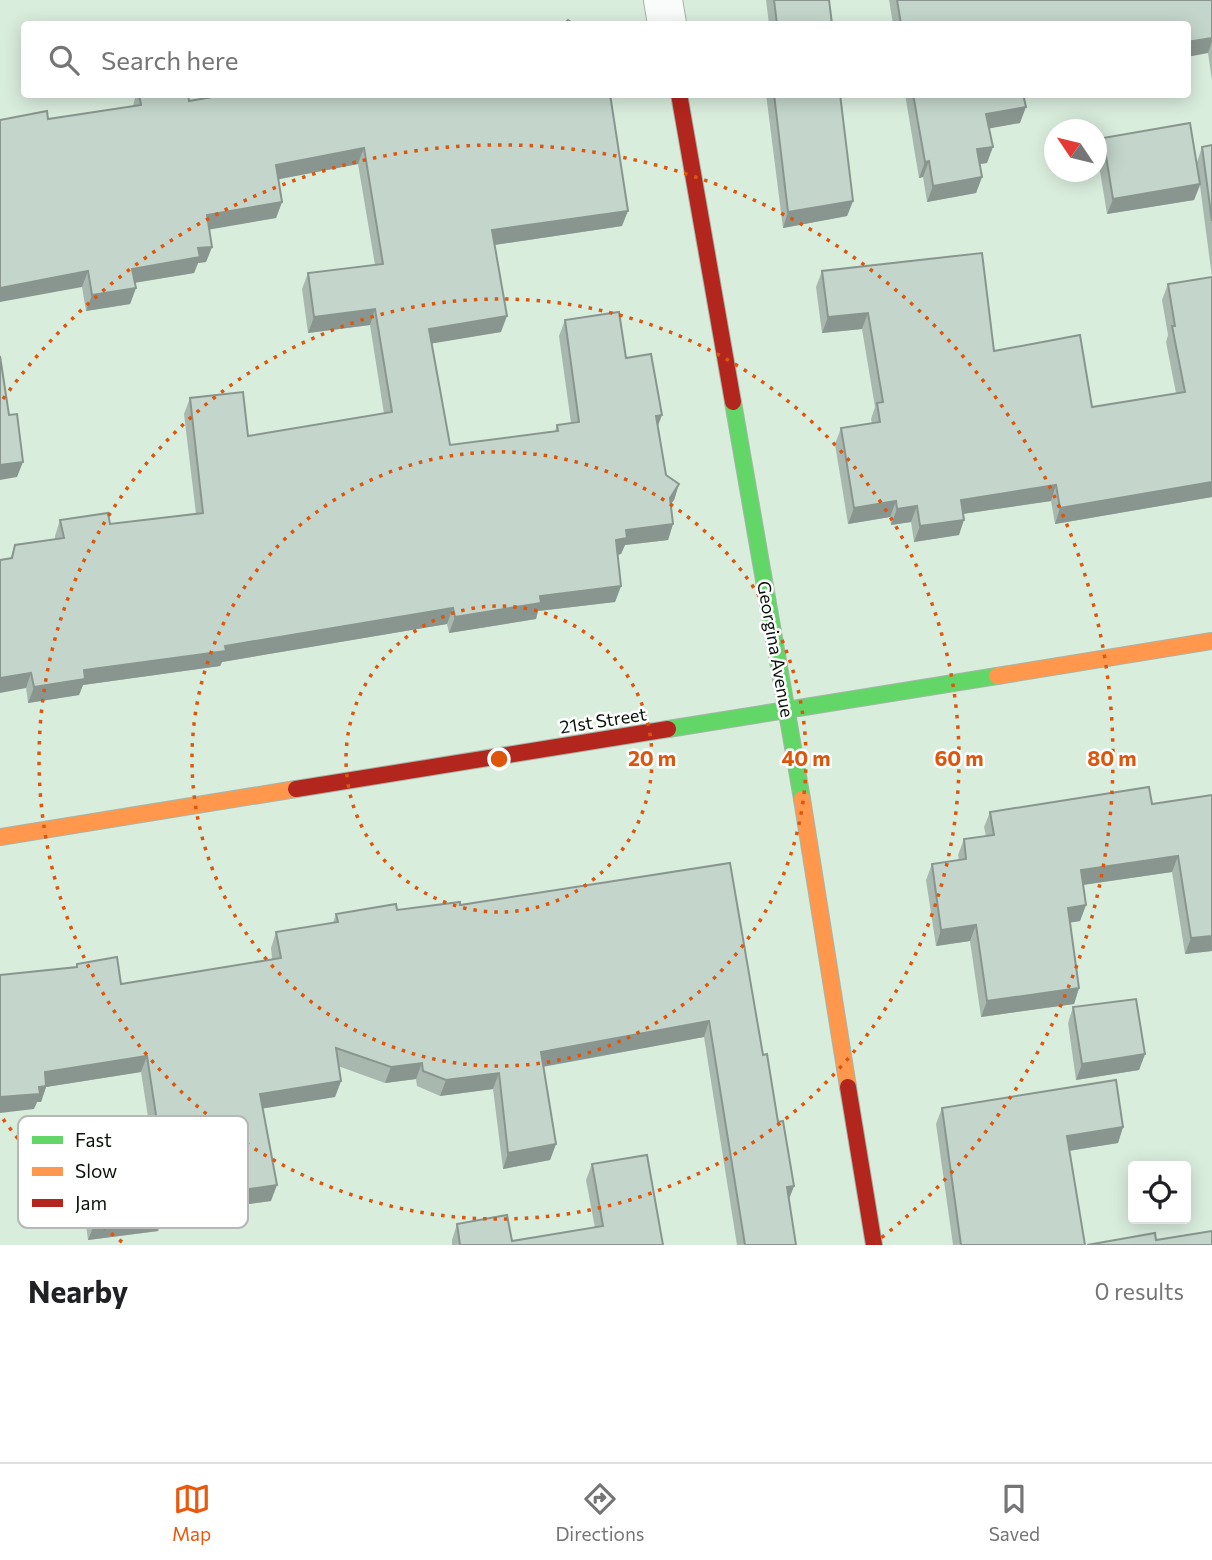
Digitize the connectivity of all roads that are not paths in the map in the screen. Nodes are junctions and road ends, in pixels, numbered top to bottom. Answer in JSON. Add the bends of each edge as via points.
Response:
{"nodes":[{"id":1,"x":663,"y":0,"type":"edge"},
{"id":2,"x":666,"y":21,"type":"edge"},
{"id":3,"x":680,"y":98,"type":"edge"},
{"id":4,"x":1212,"y":641,"type":"edge"},
{"id":5,"x":787,"y":710,"type":"junction"},
{"id":6,"x":0,"y":837,"type":"edge"},
{"id":7,"x":874,"y":1245,"type":"edge"}],
"edges":[{"from":1,"to":2,"type":"street"},
{"from":3,"to":5,"type":"street","name":"Georgina Avenue"},
{"from":4,"to":5,"type":"street","name":"21st Street"},
{"from":5,"to":6,"type":"street","name":"21st Street"},
{"from":5,"to":7,"type":"street","name":"Georgina Avenue"}]}
